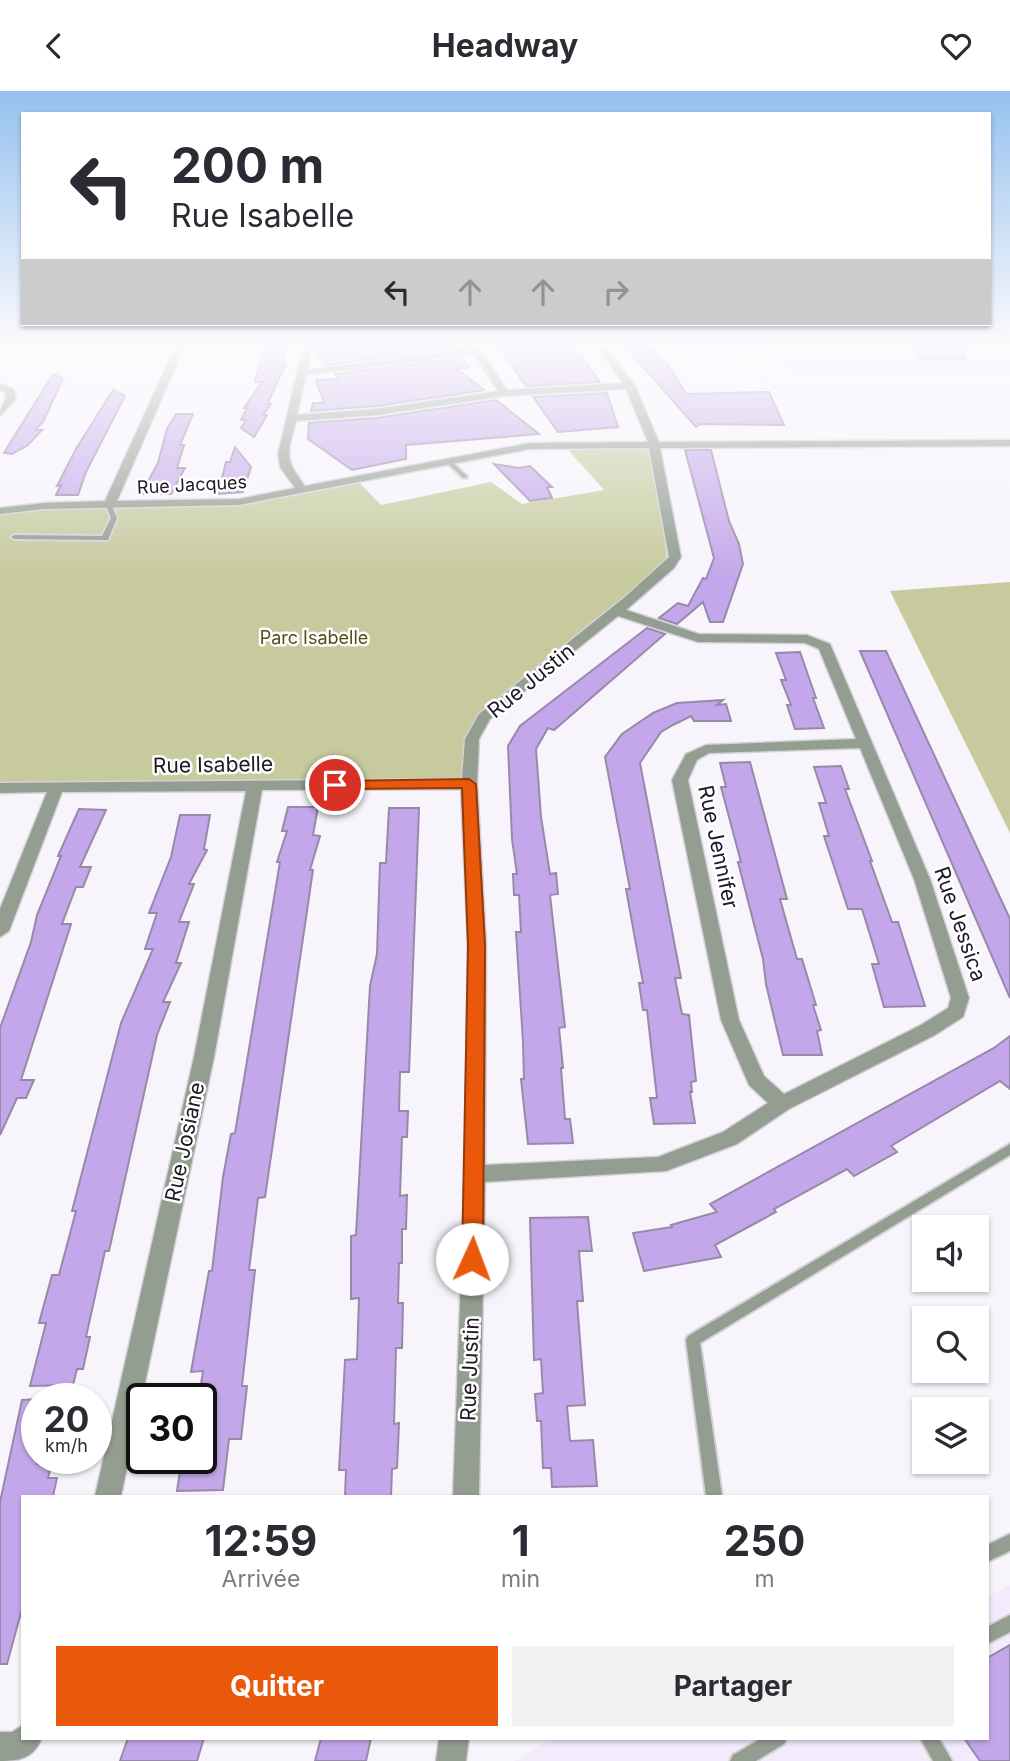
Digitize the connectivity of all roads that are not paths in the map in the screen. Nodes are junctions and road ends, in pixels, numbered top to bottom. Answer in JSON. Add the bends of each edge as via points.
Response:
{"nodes":[{"id":1,"x":147,"y":421,"type":"edge"},
{"id":2,"x":290,"y":421,"type":"edge"},
{"id":3,"x":645,"y":421,"type":"edge"},
{"id":4,"x":1010,"y":443,"type":"edge"},
{"id":5,"x":655,"y":444,"type":"junction"},
{"id":6,"x":448,"y":460,"type":"junction"},
{"id":7,"x":466,"y":477,"type":"dead end"},
{"id":8,"x":302,"y":490,"type":"junction"},
{"id":9,"x":109,"y":506,"type":"junction"},
{"id":10,"x":0,"y":512,"type":"edge"},
{"id":11,"x":15,"y":537,"type":"dead end"},
{"id":12,"x":617,"y":611,"type":"junction"},
{"id":13,"x":863,"y":743,"type":"junction"},
{"id":14,"x":469,"y":784,"type":"junction"},
{"id":15,"x":255,"y":786,"type":"junction"},
{"id":16,"x":0,"y":788,"type":"edge"},
{"id":17,"x":56,"y":788,"type":"junction"},
{"id":18,"x":0,"y":931,"type":"edge"},
{"id":19,"x":782,"y":1104,"type":"junction"},
{"id":20,"x":1010,"y":1149,"type":"edge"},
{"id":21,"x":475,"y":1174,"type":"junction"},
{"id":22,"x":108,"y":1495,"type":"edge"},
{"id":23,"x":466,"y":1495,"type":"edge"},
{"id":24,"x":714,"y":1495,"type":"edge"},
{"id":25,"x":1010,"y":1542,"type":"edge"},
{"id":26,"x":989,"y":1553,"type":"edge"},
{"id":27,"x":1010,"y":1623,"type":"edge"},
{"id":28,"x":989,"y":1635,"type":"edge"},
{"id":29,"x":25,"y":1740,"type":"edge"},
{"id":30,"x":454,"y":1740,"type":"edge"},
{"id":31,"x":775,"y":1740,"type":"edge"},
{"id":32,"x":930,"y":1740,"type":"edge"},
{"id":33,"x":0,"y":1747,"type":"edge"},
{"id":34,"x":451,"y":1761,"type":"edge"},
{"id":35,"x":739,"y":1761,"type":"edge"},
{"id":36,"x":943,"y":1761,"type":"edge"}],
"edges":[{"from":1,"to":9,"type":"street"},
{"from":2,"to":8,"type":"street","via":[[285,467]]},
{"from":3,"to":5,"type":"street","name":"Rue Justin"},
{"from":4,"to":5,"type":"street","name":"Rue Jacques"},
{"from":5,"to":6,"type":"street","name":"Rue Jacques","via":[[530,446]]},
{"from":5,"to":12,"type":"street","name":"Rue Justin","via":[[675,557]]},
{"from":6,"to":7,"type":"lane"},
{"from":6,"to":8,"type":"street","name":"Rue Jacques"},
{"from":8,"to":9,"type":"street","name":"Rue Jacques","via":[[239,502]]},
{"from":9,"to":10,"type":"street","name":"Rue Jacques","via":[[44,506]]},
{"from":9,"to":11,"type":"lane","via":[[114,518],[104,538]]},
{"from":12,"to":13,"type":"street","name":"Rue Jessica","via":[[698,638],[807,639],[825,647]]},
{"from":12,"to":14,"type":"street","name":"Rue Justin","via":[[484,717],[472,739]]},
{"from":13,"to":19,"type":"street","name":"Rue Jessica","via":[[922,879],[960,999],[956,1012],[928,1030]]},
{"from":13,"to":19,"type":"street","name":"Rue Jennifer","via":[[706,749],[691,757],[680,780],[730,1020],[756,1080]]},
{"from":14,"to":15,"type":"street","name":"Rue Isabelle"},
{"from":14,"to":21,"type":"street","name":"Rue Justin","via":[[477,946]]},
{"from":15,"to":17,"type":"street","name":"Rue Isabelle"},
{"from":15,"to":22,"type":"street","name":"Rue Josiane","via":[[204,1057]]},
{"from":16,"to":17,"type":"street","name":"Rue Isabelle"},
{"from":17,"to":18,"type":"street"},
{"from":19,"to":21,"type":"street","name":"Rue Jessica","via":[[730,1138],[659,1165]]},
{"from":20,"to":24,"type":"lane","via":[[692,1340]]},
{"from":21,"to":23,"type":"street","name":"Rue Justin"},
{"from":25,"to":26,"type":"lane"},
{"from":27,"to":28,"type":"lane"},
{"from":29,"to":33,"type":"street","via":[[18,1746]]},
{"from":30,"to":34,"type":"street"},
{"from":31,"to":35,"type":"lane"},
{"from":32,"to":36,"type":"lane"}]}
